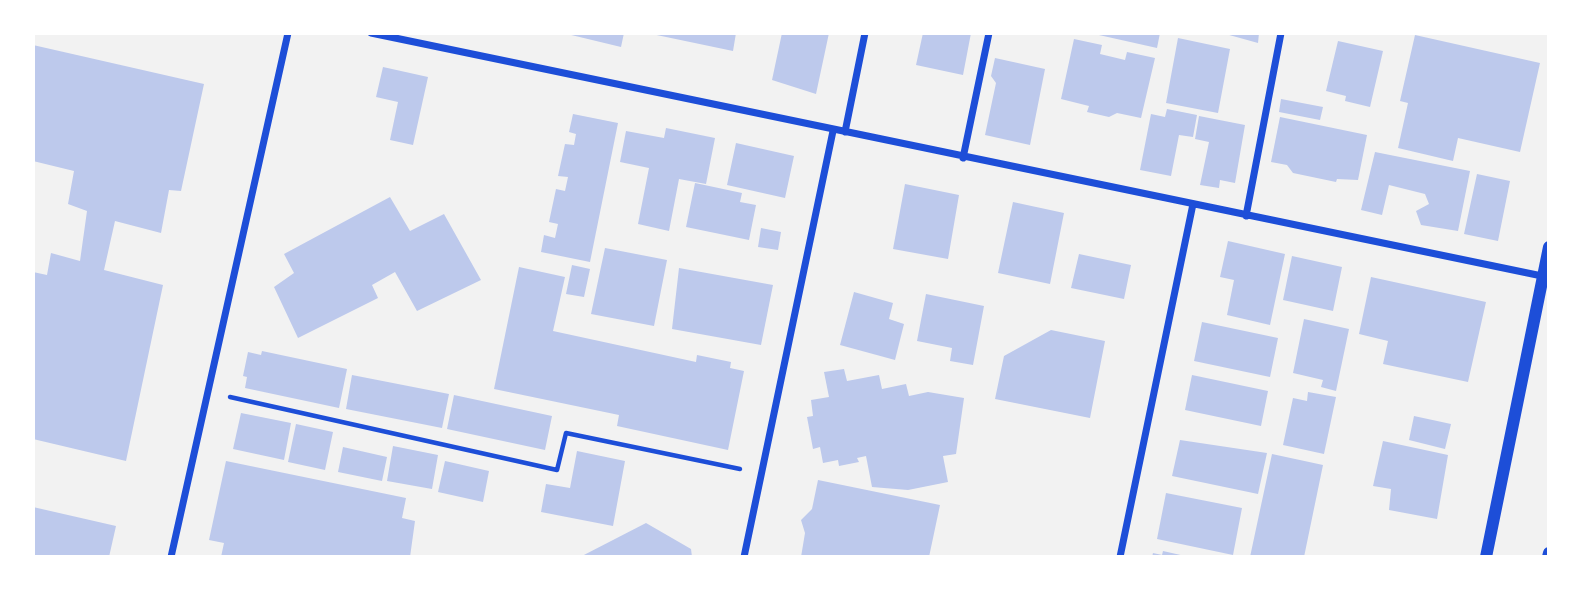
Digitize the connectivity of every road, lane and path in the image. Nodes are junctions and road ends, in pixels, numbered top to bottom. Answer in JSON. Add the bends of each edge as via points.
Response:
{"nodes":[{"id":1,"x":288,"y":33,"type":"edge"},
{"id":2,"x":371,"y":33,"type":"edge"},
{"id":3,"x":865,"y":33,"type":"edge"},
{"id":4,"x":989,"y":33,"type":"edge"},
{"id":5,"x":1281,"y":33,"type":"edge"},
{"id":6,"x":833,"y":131,"type":"junction"},
{"id":7,"x":845,"y":132,"type":"junction"},
{"id":8,"x":963,"y":158,"type":"junction"},
{"id":9,"x":1193,"y":204,"type":"junction"},
{"id":10,"x":1246,"y":216,"type":"junction"},
{"id":11,"x":1549,"y":247,"type":"edge"},
{"id":12,"x":1546,"y":277,"type":"edge"},
{"id":13,"x":208,"y":392,"type":"junction"},
{"id":14,"x":762,"y":473,"type":"junction"},
{"id":15,"x":171,"y":557,"type":"edge"},
{"id":16,"x":744,"y":557,"type":"edge"},
{"id":17,"x":1120,"y":557,"type":"edge"},
{"id":18,"x":1486,"y":557,"type":"edge"}],
"edges":[{"from":1,"to":13,"type":"street"},
{"from":2,"to":6,"type":"street"},
{"from":3,"to":7,"type":"street"},
{"from":4,"to":8,"type":"street"},
{"from":5,"to":10,"type":"street"},
{"from":6,"to":7,"type":"street"},
{"from":6,"to":14,"type":"street"},
{"from":7,"to":8,"type":"street"},
{"from":8,"to":9,"type":"street"},
{"from":9,"to":10,"type":"street"},
{"from":9,"to":17,"type":"street"},
{"from":10,"to":12,"type":"street"},
{"from":11,"to":12,"type":"street"},
{"from":12,"to":18,"type":"street"},
{"from":13,"to":14,"type":"path","via":[[557,470],[566,433]]},
{"from":13,"to":15,"type":"street"},
{"from":14,"to":16,"type":"street"}]}
